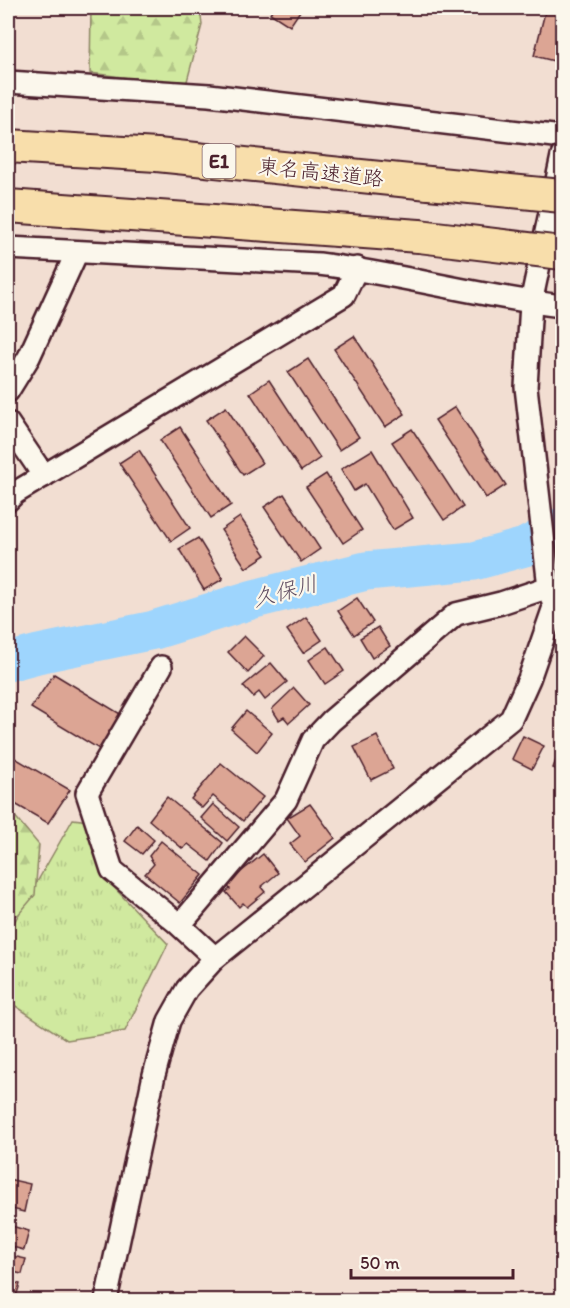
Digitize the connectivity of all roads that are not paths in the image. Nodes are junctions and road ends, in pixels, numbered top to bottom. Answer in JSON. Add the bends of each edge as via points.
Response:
{"nodes":[{"id":1,"x":8,"y":82,"type":"edge"},
{"id":2,"x":562,"y":137,"type":"edge"},
{"id":3,"x":8,"y":146,"type":"edge"},
{"id":4,"x":562,"y":156,"type":"edge"},
{"id":5,"x":562,"y":196,"type":"edge"},
{"id":6,"x":8,"y":206,"type":"edge"},
{"id":7,"x":8,"y":248,"type":"edge"},
{"id":8,"x":77,"y":252,"type":"junction"},
{"id":9,"x":562,"y":253,"type":"edge"},
{"id":10,"x":357,"y":268,"type":"junction"},
{"id":11,"x":531,"y":303,"type":"junction"},
{"id":12,"x":562,"y":306,"type":"edge"},
{"id":13,"x":8,"y":391,"type":"edge"},
{"id":14,"x":8,"y":423,"type":"edge"},
{"id":15,"x":44,"y":476,"type":"junction"},
{"id":16,"x":8,"y":500,"type":"edge"},
{"id":17,"x":549,"y":587,"type":"junction"},
{"id":18,"x":161,"y":667,"type":"dead end"},
{"id":19,"x":180,"y":925,"type":"junction"},
{"id":20,"x":215,"y":958,"type":"junction"},
{"id":21,"x":106,"y":1300,"type":"edge"}],
"edges":[{"from":1,"to":2,"type":"street","via":[[208,95]]},
{"from":3,"to":5,"type":"highway","name":"東名高速道路","number":"E1","bridge":true,"via":[[158,155]]},
{"from":4,"to":11,"type":"street"},
{"from":6,"to":9,"type":"highway","bridge":true,"via":[[419,236]]},
{"from":7,"to":8,"type":"street"},
{"from":8,"to":10,"type":"street"},
{"from":8,"to":13,"type":"street","via":[[29,357]]},
{"from":10,"to":11,"type":"street"},
{"from":10,"to":15,"type":"street","via":[[344,295]]},
{"from":11,"to":12,"type":"street"},
{"from":11,"to":17,"type":"street","via":[[526,387]]},
{"from":14,"to":15,"type":"street"},
{"from":15,"to":16,"type":"street"},
{"from":17,"to":19,"type":"street","via":[[456,614],[331,721],[313,740],[286,800]]},
{"from":17,"to":20,"type":"street","via":[[554,607],[511,719]]},
{"from":18,"to":19,"type":"street","via":[[87,793],[112,870]]},
{"from":19,"to":20,"type":"street"},
{"from":20,"to":21,"type":"street","via":[[187,989],[169,1021]]}]}
